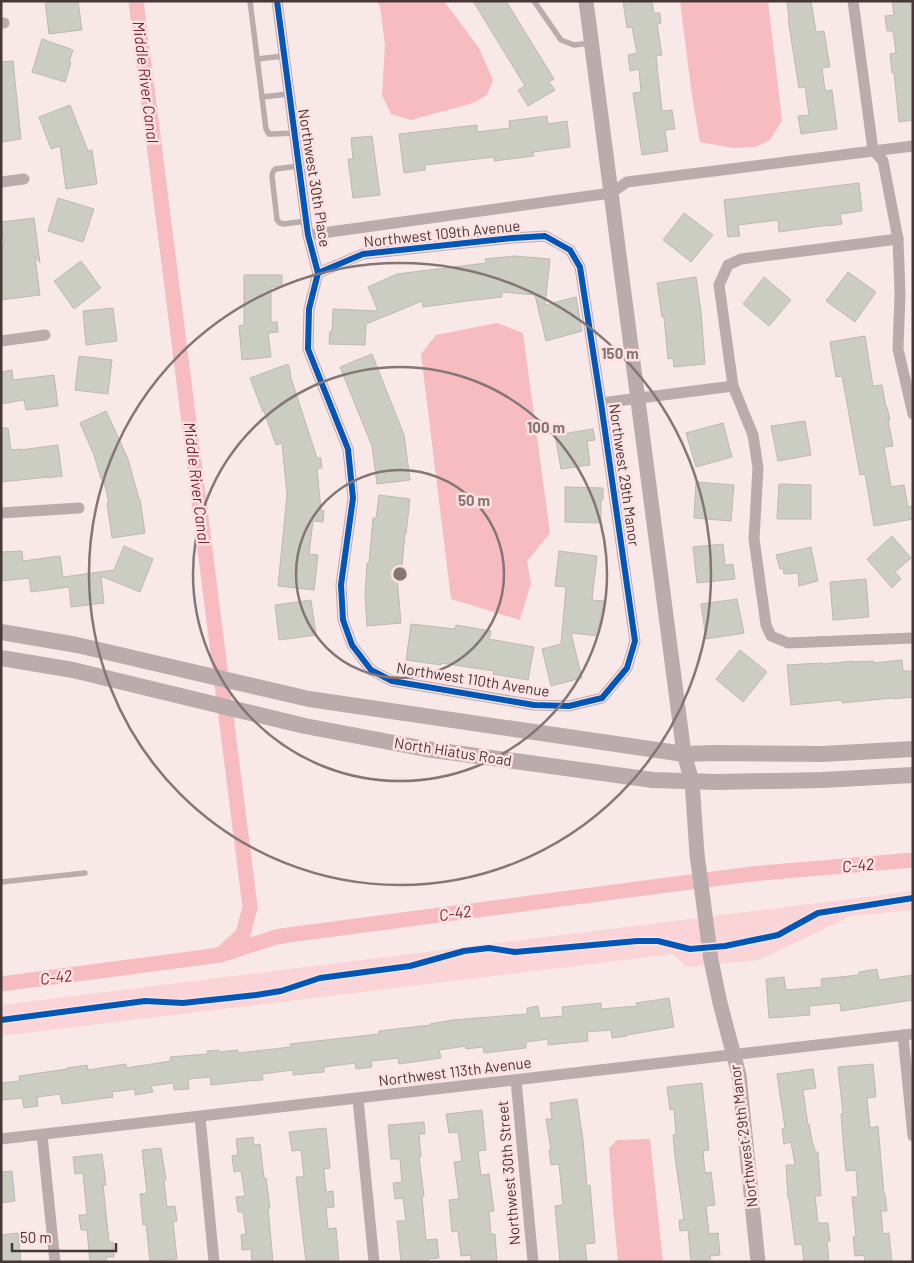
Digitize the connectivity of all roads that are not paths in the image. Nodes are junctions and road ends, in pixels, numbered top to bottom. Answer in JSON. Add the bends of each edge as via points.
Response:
{"nodes":[{"id":1,"x":250,"y":1,"type":"edge"},
{"id":2,"x":277,"y":1,"type":"edge"},
{"id":3,"x":534,"y":1,"type":"edge"},
{"id":4,"x":586,"y":1,"type":"edge"},
{"id":5,"x":853,"y":1,"type":"edge"},
{"id":6,"x":591,"y":43,"type":"junction"},
{"id":7,"x":284,"y":56,"type":"junction"},
{"id":8,"x":258,"y":59,"type":"junction"},
{"id":9,"x":289,"y":94,"type":"junction"},
{"id":10,"x":262,"y":97,"type":"junction"},
{"id":11,"x":294,"y":133,"type":"junction"},
{"id":12,"x":913,"y":146,"type":"edge"},
{"id":13,"x":873,"y":150,"type":"junction"},
{"id":14,"x":299,"y":166,"type":"junction"},
{"id":15,"x":24,"y":179,"type":"dead end"},
{"id":16,"x":1,"y":182,"type":"edge"},
{"id":17,"x":611,"y":193,"type":"junction"},
{"id":18,"x":306,"y":221,"type":"junction"},
{"id":19,"x":308,"y":235,"type":"junction"},
{"id":20,"x":898,"y":240,"type":"junction"},
{"id":21,"x":570,"y":250,"type":"joint"},
{"id":22,"x":318,"y":273,"type":"junction"},
{"id":23,"x":45,"y":335,"type":"dead end"},
{"id":24,"x":1,"y":341,"type":"edge"},
{"id":25,"x":733,"y":386,"type":"junction"},
{"id":26,"x":638,"y":397,"type":"junction"},
{"id":27,"x":602,"y":403,"type":"junction"},
{"id":28,"x":913,"y":414,"type":"edge"},
{"id":29,"x":79,"y":508,"type":"dead end"},
{"id":30,"x":1,"y":512,"type":"edge"},
{"id":31,"x":1,"y":632,"type":"edge"},
{"id":32,"x":913,"y":638,"type":"edge"},
{"id":33,"x":1,"y":658,"type":"edge"},
{"id":34,"x":371,"y":670,"type":"joint"},
{"id":35,"x":602,"y":698,"type":"joint"},
{"id":36,"x":913,"y":749,"type":"edge"},
{"id":37,"x":684,"y":754,"type":"junction"},
{"id":38,"x":913,"y":776,"type":"edge"},
{"id":39,"x":692,"y":782,"type":"junction"},
{"id":40,"x":85,"y":873,"type":"dead end"},
{"id":41,"x":1,"y":882,"type":"edge"},
{"id":42,"x":908,"y":1035,"type":"edge"},
{"id":43,"x":735,"y":1055,"type":"junction"},
{"id":44,"x":516,"y":1080,"type":"junction"},
{"id":45,"x":358,"y":1099,"type":"junction"},
{"id":46,"x":200,"y":1117,"type":"junction"},
{"id":47,"x":42,"y":1135,"type":"junction"},
{"id":48,"x":913,"y":1136,"type":"edge"},
{"id":49,"x":1,"y":1139,"type":"edge"},
{"id":50,"x":55,"y":1262,"type":"edge"},
{"id":51,"x":214,"y":1262,"type":"edge"},
{"id":52,"x":374,"y":1262,"type":"edge"},
{"id":53,"x":533,"y":1262,"type":"edge"},
{"id":54,"x":758,"y":1262,"type":"edge"}],
"edges":[{"from":1,"to":8,"type":"lane"},
{"from":2,"to":7,"type":"street","name":"Northwest 30th Place"},
{"from":3,"to":6,"type":"lane","via":[[561,40],[574,45]]},
{"from":4,"to":6,"type":"street","name":"Northwest 29th Manor"},
{"from":5,"to":13,"type":"street"},
{"from":6,"to":17,"type":"street","name":"Northwest 29th Manor"},
{"from":7,"to":8,"type":"lane"},
{"from":7,"to":9,"type":"street","name":"Northwest 30th Place"},
{"from":8,"to":10,"type":"lane"},
{"from":9,"to":10,"type":"lane"},
{"from":9,"to":11,"type":"street","name":"Northwest 30th Place"},
{"from":10,"to":11,"type":"lane","via":[[267,132]]},
{"from":11,"to":14,"type":"street","name":"Northwest 30th Place"},
{"from":12,"to":13,"type":"street","name":"Northwest 109th Avenue"},
{"from":13,"to":17,"type":"street","name":"Northwest 109th Avenue","via":[[627,182]]},
{"from":13,"to":20,"type":"street","via":[[884,161]]},
{"from":14,"to":18,"type":"street","name":"Northwest 30th Place"},
{"from":14,"to":18,"type":"lane","via":[[275,169],[272,176],[280,223]]},
{"from":15,"to":16,"type":"street"},
{"from":17,"to":19,"type":"street","name":"Northwest 109th Avenue"},
{"from":17,"to":26,"type":"street","name":"Northwest 29th Manor"},
{"from":18,"to":19,"type":"street","name":"Northwest 30th Place"},
{"from":19,"to":22,"type":"street","name":"Northwest 30th Place"},
{"from":20,"to":25,"type":"street","via":[[741,259],[728,265],[719,285]]},
{"from":20,"to":28,"type":"street","via":[[898,349]]},
{"from":21,"to":22,"type":"street","name":"Northwest 109th Avenue","via":[[545,236],[513,238],[363,254]]},
{"from":21,"to":27,"type":"street","name":"Northwest 29th Manor","via":[[580,267]]},
{"from":22,"to":34,"type":"street","name":"Northwest 30th Place","via":[[309,309],[308,349],[348,449],[353,498],[341,585],[344,620],[352,645]]},
{"from":23,"to":24,"type":"street"},
{"from":25,"to":26,"type":"street"},
{"from":25,"to":32,"type":"street","via":[[754,434],[758,468],[754,539],[766,625],[771,636],[788,643]]},
{"from":26,"to":27,"type":"street"},
{"from":26,"to":37,"type":"street","name":"Northwest 29th Manor"},
{"from":27,"to":35,"type":"street","name":"Northwest 29th Manor","via":[[635,641],[627,668]]},
{"from":29,"to":30,"type":"street"},
{"from":31,"to":37,"type":"main road","name":"North Hiatus Road","via":[[77,645],[309,699]]},
{"from":33,"to":39,"type":"main road","name":"North Hiatus Road","via":[[73,670],[305,726],[426,749],[653,780]]},
{"from":34,"to":35,"type":"street","name":"Northwest 110th Avenue","via":[[392,681],[534,705],[569,706]]},
{"from":36,"to":37,"type":"main road","name":"North Hiatus Road","via":[[822,754]]},
{"from":37,"to":39,"type":"street","name":"Northwest 29th Manor"},
{"from":38,"to":39,"type":"main road","name":"North Hiatus Road"},
{"from":39,"to":43,"type":"street","name":"Northwest 29th Manor","via":[[697,854],[711,960]]},
{"from":40,"to":41,"type":"lane"},
{"from":42,"to":43,"type":"street","name":"Northwest 113th Avenue"},
{"from":42,"to":48,"type":"street"},
{"from":43,"to":44,"type":"street","name":"Northwest 113th Avenue"},
{"from":43,"to":54,"type":"street","name":"Northwest 29th Manor"},
{"from":44,"to":45,"type":"street","name":"Northwest 113th Avenue"},
{"from":44,"to":53,"type":"street","name":"Northwest 30th Street"},
{"from":45,"to":46,"type":"street","name":"Northwest 113th Avenue"},
{"from":45,"to":52,"type":"street"},
{"from":46,"to":47,"type":"street","name":"Northwest 113th Avenue"},
{"from":46,"to":51,"type":"street"},
{"from":47,"to":49,"type":"street","name":"Northwest 113th Avenue"},
{"from":47,"to":50,"type":"street"}]}
